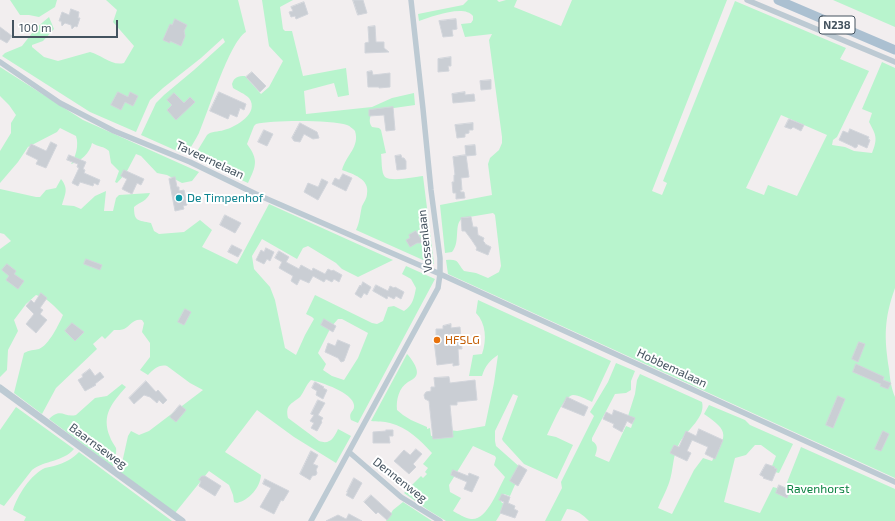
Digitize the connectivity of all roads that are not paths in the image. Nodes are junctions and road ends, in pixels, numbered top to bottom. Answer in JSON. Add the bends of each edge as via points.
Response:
{"nodes":[{"id":1,"x":411,"y":0,"type":"edge"},
{"id":2,"x":747,"y":0,"type":"edge"},
{"id":3,"x":778,"y":0,"type":"edge"},
{"id":4,"x":895,"y":50,"type":"edge"},
{"id":5,"x":0,"y":62,"type":"edge"},
{"id":6,"x":895,"y":62,"type":"edge"},
{"id":7,"x":440,"y":274,"type":"junction"},
{"id":8,"x":0,"y":388,"type":"edge"},
{"id":9,"x":349,"y":452,"type":"junction"},
{"id":10,"x":895,"y":482,"type":"edge"},
{"id":11,"x":182,"y":521,"type":"edge"},
{"id":12,"x":312,"y":521,"type":"edge"},
{"id":13,"x":440,"y":521,"type":"edge"}],
"edges":[{"from":1,"to":7,"type":"street","name":"Vossenlaan"},
{"from":2,"to":6,"type":"street"},
{"from":3,"to":4,"type":"main road","number":"N238"},
{"from":5,"to":7,"type":"street","name":"Taveernelaan","via":[[60,103],[114,131],[190,162],[258,195]]},
{"from":7,"to":9,"type":"street","name":"Vossenlaan","via":[[438,288]]},
{"from":7,"to":10,"type":"street","name":"Hobbemalaan"},
{"from":8,"to":11,"type":"street","name":"Baarnseweg"},
{"from":9,"to":12,"type":"street","name":"Vossenlaan"},
{"from":9,"to":13,"type":"street","name":"Dennenweg","via":[[401,497]]}]}
